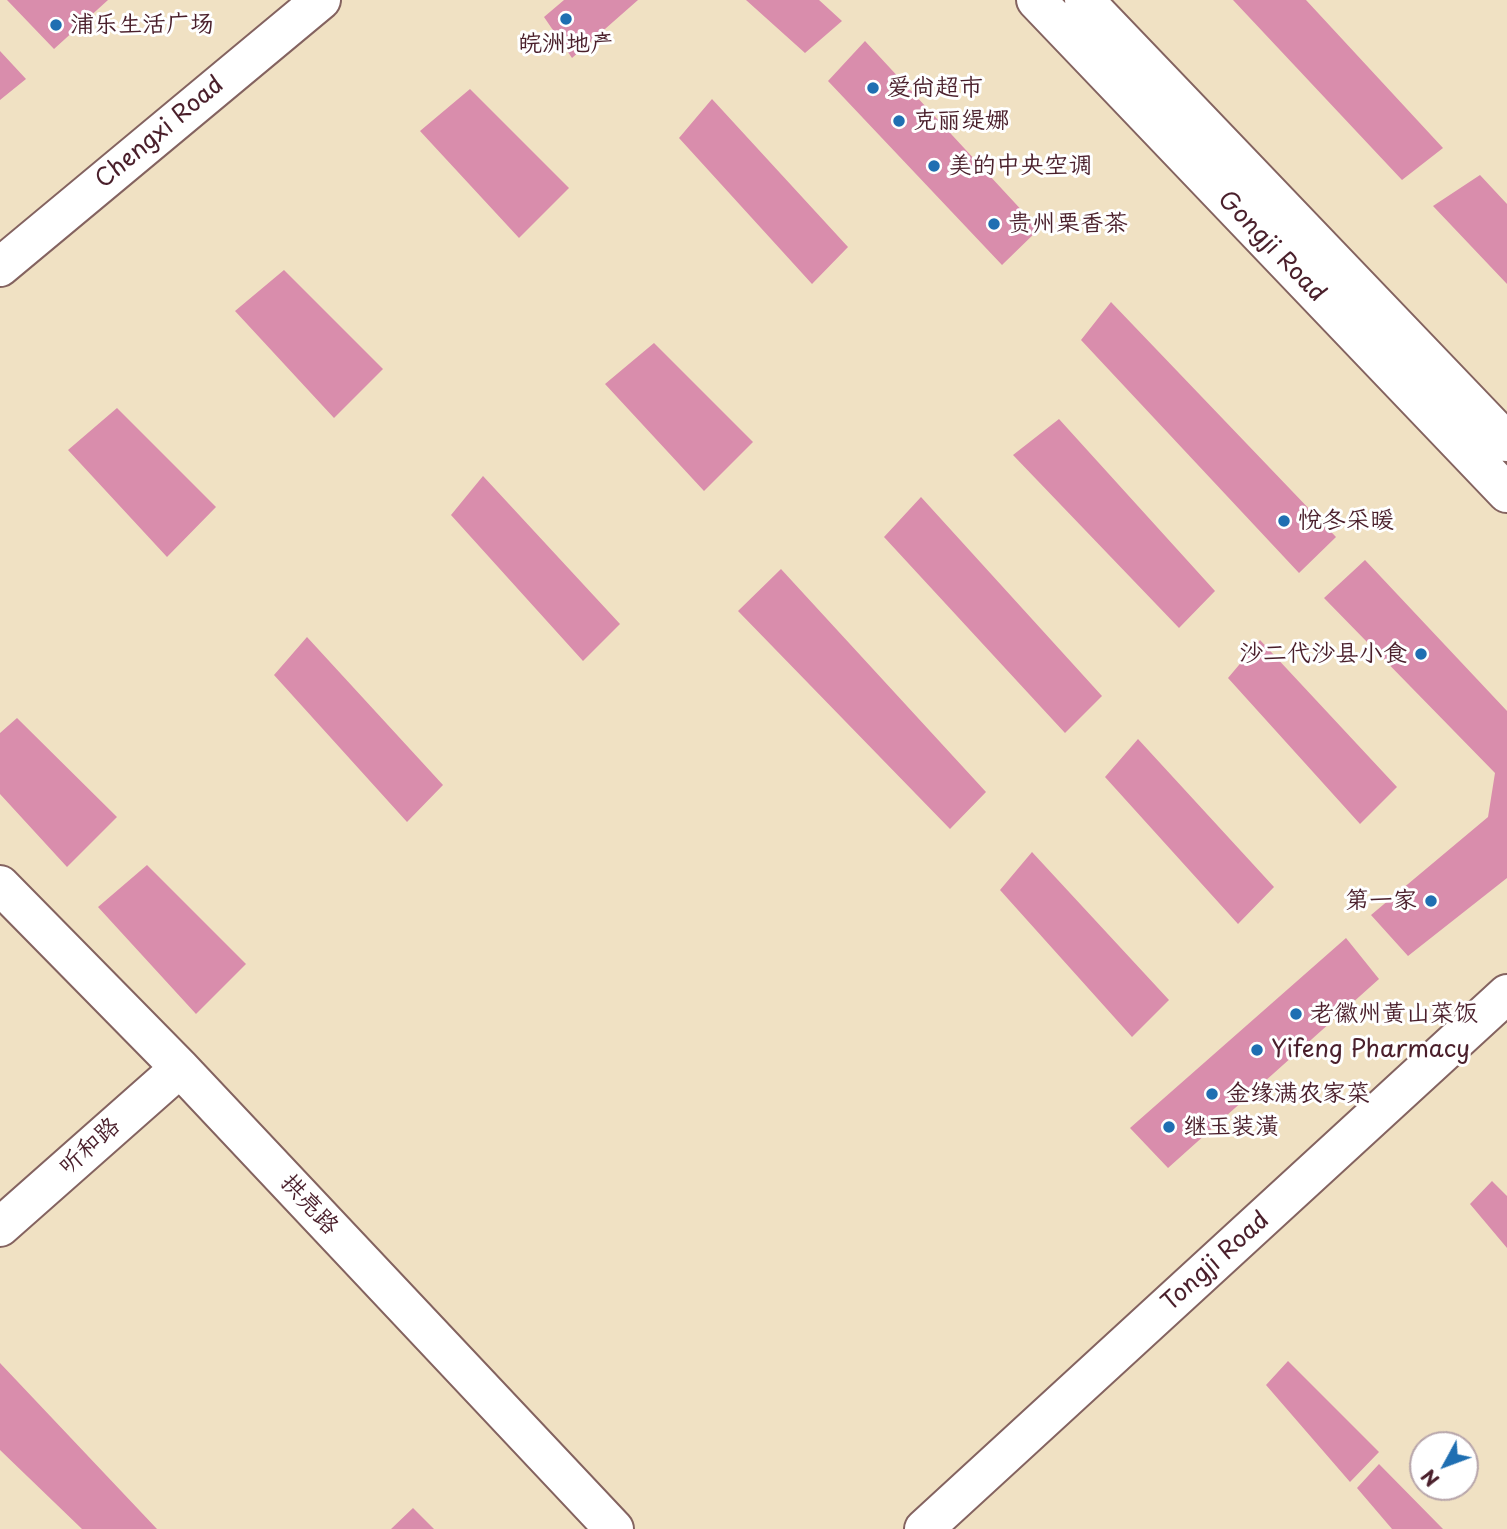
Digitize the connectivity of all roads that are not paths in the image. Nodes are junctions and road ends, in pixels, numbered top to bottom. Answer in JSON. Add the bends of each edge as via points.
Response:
{"nodes":[{"id":1,"x":321,"y":0,"type":"edge"},
{"id":2,"x":1036,"y":0,"type":"edge"},
{"id":3,"x":1084,"y":0,"type":"edge"},
{"id":4,"x":0,"y":267,"type":"edge"},
{"id":5,"x":1507,"y":442,"type":"edge"},
{"id":6,"x":1507,"y":493,"type":"edge"},
{"id":7,"x":0,"y":885,"type":"edge"},
{"id":8,"x":1507,"y":994,"type":"edge"},
{"id":9,"x":180,"y":1068,"type":"junction"},
{"id":10,"x":0,"y":1227,"type":"edge"},
{"id":11,"x":614,"y":1529,"type":"edge"},
{"id":12,"x":924,"y":1529,"type":"edge"}],
"edges":[{"from":1,"to":4,"type":"street","name":"Chengxi Road"},
{"from":2,"to":6,"type":"street","name":"Gongji Road"},
{"from":3,"to":5,"type":"street","name":"Gongji Road"},
{"from":7,"to":9,"type":"street","name":"拱亮路"},
{"from":8,"to":12,"type":"street","name":"Tongji Road"},
{"from":9,"to":10,"type":"street","name":"听和路"},
{"from":9,"to":11,"type":"street","name":"拱亮路"}]}
